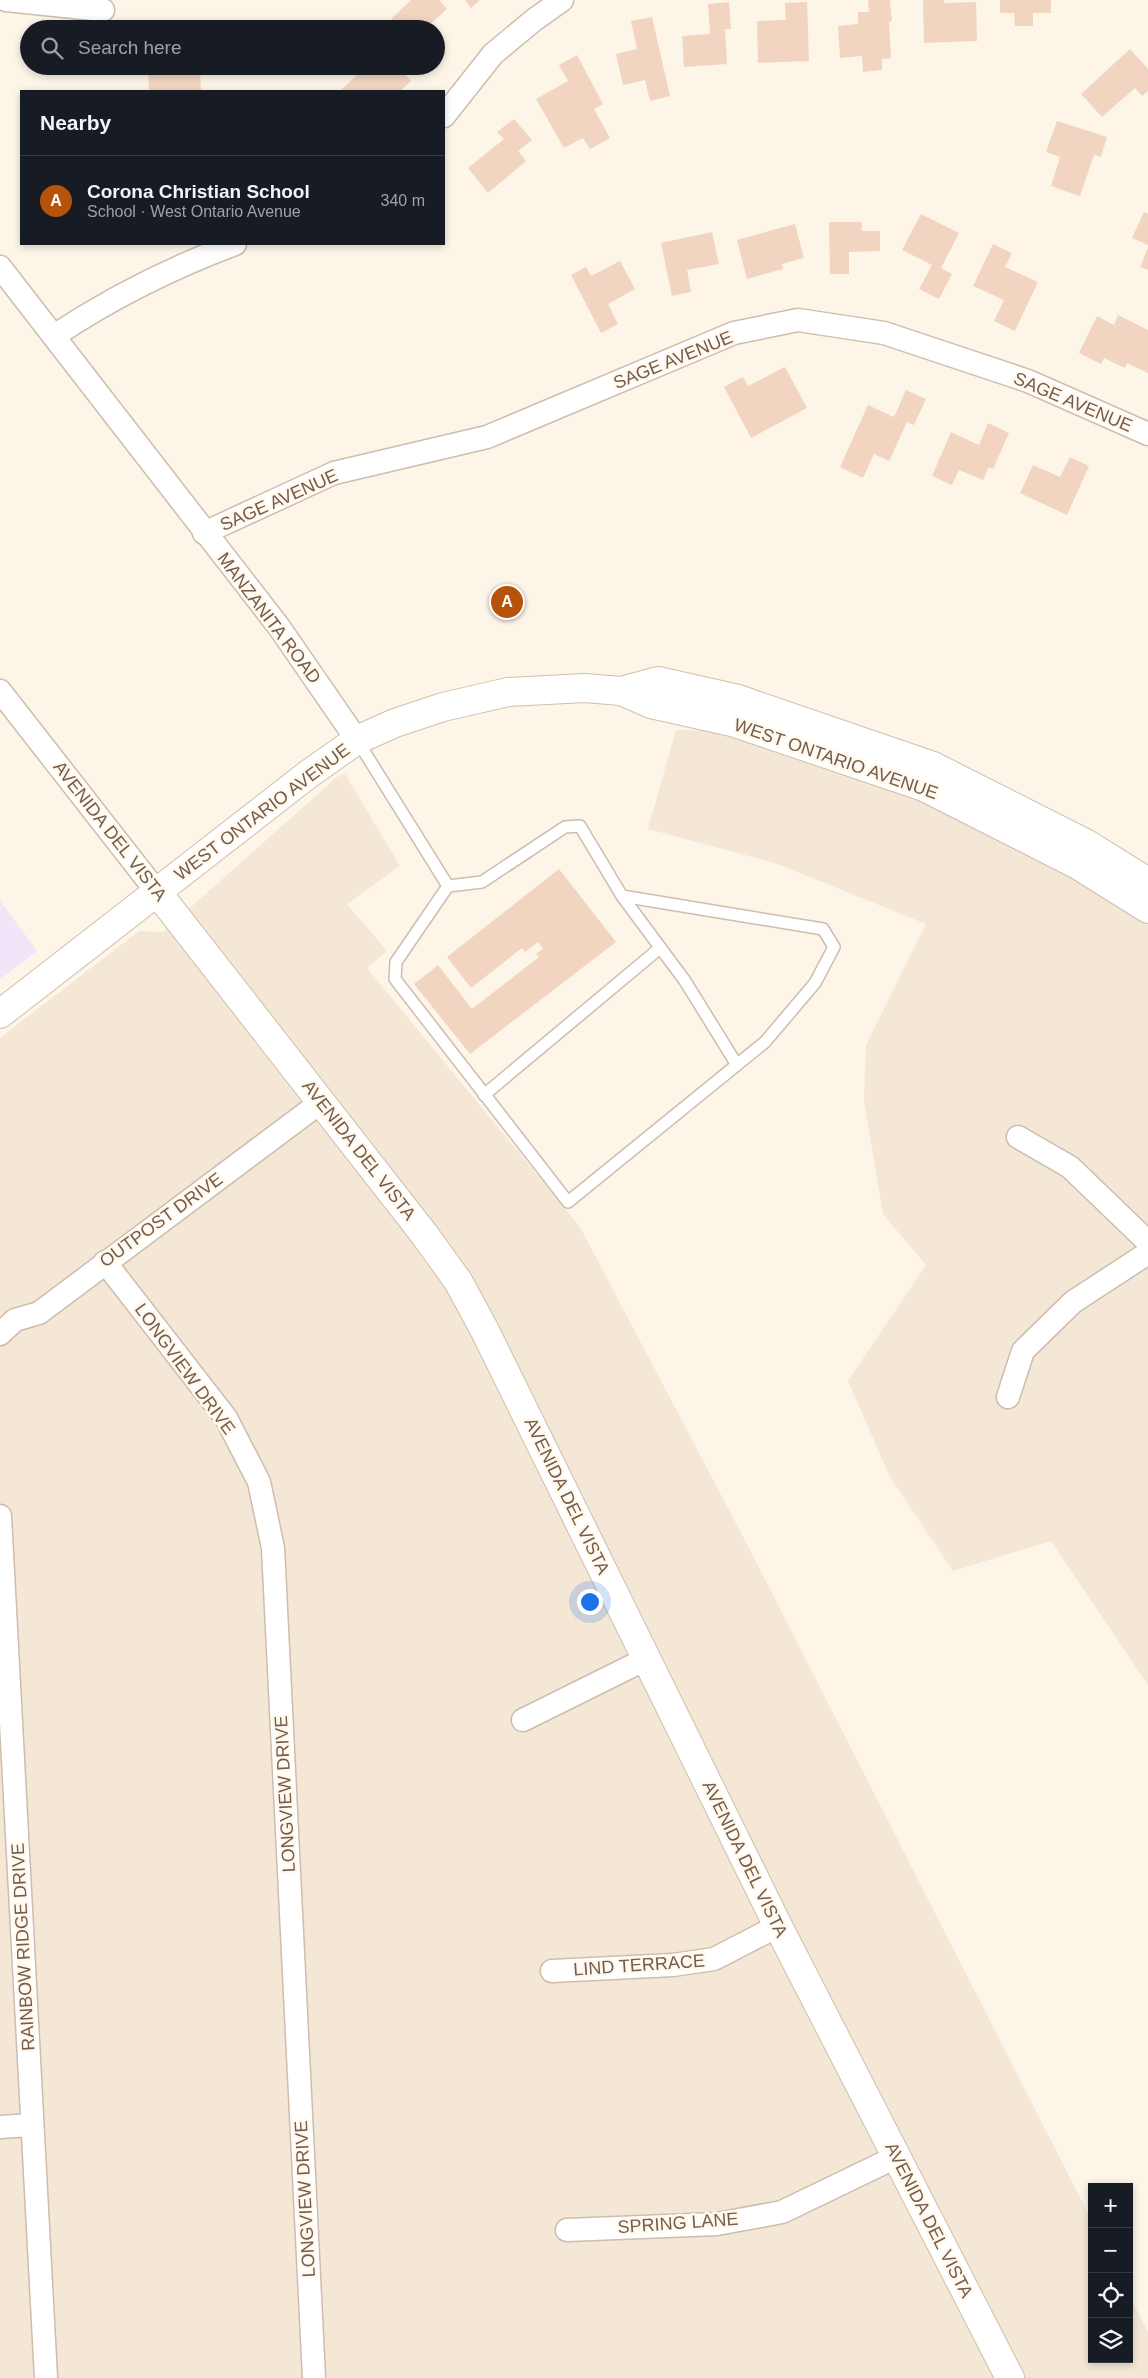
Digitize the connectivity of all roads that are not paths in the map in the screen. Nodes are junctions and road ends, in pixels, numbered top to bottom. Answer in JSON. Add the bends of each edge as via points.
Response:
{"nodes":[{"id":1,"x":6,"y":0,"type":"edge"},
{"id":2,"x":562,"y":0,"type":"edge"},
{"id":3,"x":104,"y":10,"type":"dead end"},
{"id":4,"x":445,"y":115,"type":"edge"},
{"id":5,"x":232,"y":245,"type":"edge"},
{"id":6,"x":0,"y":266,"type":"edge"},
{"id":7,"x":54,"y":336,"type":"junction"},
{"id":8,"x":1148,"y":434,"type":"edge"},
{"id":9,"x":204,"y":533,"type":"junction"},
{"id":10,"x":0,"y":691,"type":"edge"},
{"id":11,"x":621,"y":691,"type":"junction"},
{"id":12,"x":357,"y":740,"type":"junction"},
{"id":13,"x":1148,"y":882,"type":"edge"},
{"id":14,"x":448,"y":886,"type":"junction"},
{"id":15,"x":157,"y":892,"type":"junction"},
{"id":16,"x":622,"y":896,"type":"junction"},
{"id":17,"x":1148,"y":909,"type":"edge"},
{"id":18,"x":660,"y":948,"type":"junction"},
{"id":19,"x":0,"y":1014,"type":"edge"},
{"id":20,"x":737,"y":1064,"type":"junction"},
{"id":21,"x":484,"y":1094,"type":"junction"},
{"id":22,"x":321,"y":1102,"type":"junction"},
{"id":23,"x":1018,"y":1137,"type":"dead end"},
{"id":24,"x":1148,"y":1242,"type":"edge"},
{"id":25,"x":1148,"y":1253,"type":"edge"},
{"id":26,"x":105,"y":1262,"type":"junction"},
{"id":27,"x":0,"y":1334,"type":"edge"},
{"id":28,"x":1008,"y":1397,"type":"dead end"},
{"id":29,"x":0,"y":1516,"type":"edge"},
{"id":30,"x":646,"y":1659,"type":"junction"},
{"id":31,"x":523,"y":1720,"type":"dead end"},
{"id":32,"x":778,"y":1926,"type":"junction"},
{"id":33,"x":552,"y":1971,"type":"dead end"},
{"id":34,"x":32,"y":2125,"type":"junction"},
{"id":35,"x":0,"y":2127,"type":"edge"},
{"id":36,"x":896,"y":2158,"type":"junction"},
{"id":37,"x":567,"y":2230,"type":"dead end"},
{"id":38,"x":46,"y":2378,"type":"edge"},
{"id":39,"x":314,"y":2378,"type":"edge"},
{"id":40,"x":1010,"y":2378,"type":"edge"}],
"edges":[{"from":1,"to":3,"type":"street"},
{"from":2,"to":4,"type":"street","via":[[493,54]]},
{"from":5,"to":7,"type":"street","via":[[191,260],[106,302]]},
{"from":6,"to":7,"type":"street","name":"MANZANITA ROAD"},
{"from":7,"to":9,"type":"street","name":"MANZANITA ROAD"},
{"from":8,"to":9,"type":"street","name":"SAGE AVENUE","via":[[1028,381],[884,333],[798,320],[734,333],[487,437],[334,473]]},
{"from":9,"to":12,"type":"street","name":"MANZANITA ROAD","via":[[279,627]]},
{"from":10,"to":15,"type":"street","name":"AVENIDA DEL VISTA"},
{"from":11,"to":12,"type":"main road","name":"WEST ONTARIO AVENUE","via":[[585,688],[508,692],[443,707]]},
{"from":11,"to":13,"type":"main road","name":"WEST ONTARIO AVENUE","via":[[658,682],[738,699],[933,766],[1087,844]]},
{"from":11,"to":17,"type":"main road","name":"WEST ONTARIO AVENUE","via":[[651,704],[732,722],[924,787],[1076,864]]},
{"from":12,"to":14,"type":"lane","name":"MANZANITA ROAD"},
{"from":12,"to":15,"type":"main road","name":"WEST ONTARIO AVENUE"},
{"from":14,"to":16,"type":"lane","via":[[482,882],[566,827],[580,826]]},
{"from":14,"to":21,"type":"lane","via":[[396,962],[395,979]]},
{"from":15,"to":19,"type":"main road","name":"WEST ONTARIO AVENUE"},
{"from":15,"to":22,"type":"main road","name":"AVENIDA DEL VISTA"},
{"from":16,"to":18,"type":"lane"},
{"from":16,"to":20,"type":"lane","via":[[823,929],[834,947],[815,983],[765,1042]]},
{"from":18,"to":20,"type":"lane","via":[[685,981]]},
{"from":18,"to":21,"type":"lane"},
{"from":20,"to":21,"type":"lane","via":[[568,1202]]},
{"from":22,"to":26,"type":"street","name":"OUTPOST DRIVE"},
{"from":22,"to":30,"type":"main road","name":"AVENIDA DEL VISTA","via":[[458,1281]]},
{"from":23,"to":24,"type":"street","via":[[1070,1167]]},
{"from":25,"to":28,"type":"street","via":[[1073,1302],[1023,1351]]},
{"from":26,"to":27,"type":"street","name":"OUTPOST DRIVE","via":[[39,1312],[15,1320]]},
{"from":26,"to":39,"type":"street","name":"LONGVIEW DRIVE","via":[[226,1418],[259,1482],[273,1548]]},
{"from":29,"to":34,"type":"street","name":"RAINBOW RIDGE DRIVE"},
{"from":30,"to":31,"type":"street"},
{"from":30,"to":32,"type":"main road","name":"AVENIDA DEL VISTA"},
{"from":32,"to":33,"type":"street","name":"LIND TERRACE","via":[[714,1959],[674,1965]]},
{"from":32,"to":36,"type":"main road","name":"AVENIDA DEL VISTA"},
{"from":34,"to":35,"type":"street"},
{"from":34,"to":38,"type":"street","name":"RAINBOW RIDGE DRIVE"},
{"from":36,"to":37,"type":"street","name":"SPRING LANE","via":[[782,2212],[717,2224]]},
{"from":36,"to":40,"type":"main road","name":"AVENIDA DEL VISTA"}]}
